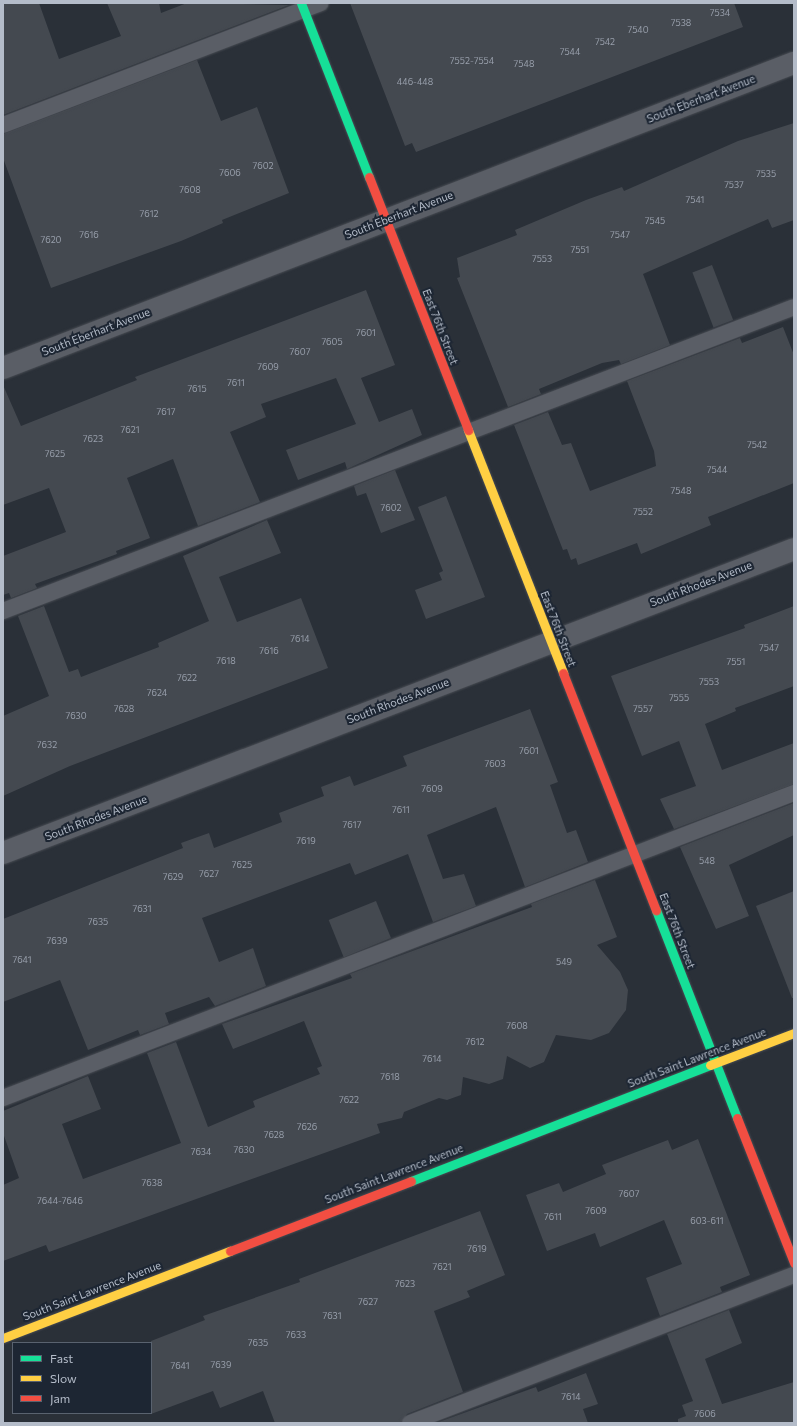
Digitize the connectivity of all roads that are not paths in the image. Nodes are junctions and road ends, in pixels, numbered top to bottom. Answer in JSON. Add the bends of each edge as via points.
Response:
{"nodes":[{"id":1,"x":320,"y":3,"type":"edge"},
{"id":2,"x":302,"y":6,"type":"edge"},
{"id":3,"x":794,"y":63,"type":"edge"},
{"id":4,"x":3,"y":125,"type":"edge"},
{"id":5,"x":386,"y":220,"type":"junction"},
{"id":6,"x":794,"y":307,"type":"edge"},
{"id":7,"x":3,"y":368,"type":"edge"},
{"id":8,"x":468,"y":431,"type":"junction"},
{"id":9,"x":794,"y":549,"type":"edge"},
{"id":10,"x":3,"y":611,"type":"edge"},
{"id":11,"x":551,"y":642,"type":"junction"},
{"id":12,"x":794,"y":793,"type":"edge"},
{"id":13,"x":3,"y":853,"type":"edge"},
{"id":14,"x":634,"y":855,"type":"junction"},
{"id":15,"x":794,"y":1033,"type":"edge"},
{"id":16,"x":716,"y":1063,"type":"junction"},
{"id":17,"x":3,"y":1098,"type":"edge"},
{"id":18,"x":794,"y":1263,"type":"edge"},
{"id":19,"x":794,"y":1275,"type":"edge"},
{"id":20,"x":3,"y":1338,"type":"edge"},
{"id":21,"x":410,"y":1423,"type":"edge"}],
"edges":[{"from":1,"to":2,"type":"lane"},
{"from":2,"to":4,"type":"lane"},
{"from":2,"to":5,"type":"street","name":"East 76th Street"},
{"from":3,"to":5,"type":"street","name":"South Eberhart Avenue"},
{"from":5,"to":7,"type":"street","name":"South Eberhart Avenue"},
{"from":5,"to":8,"type":"street","name":"East 76th Street"},
{"from":6,"to":8,"type":"lane"},
{"from":8,"to":10,"type":"lane"},
{"from":8,"to":11,"type":"street","name":"East 76th Street"},
{"from":9,"to":11,"type":"street","name":"South Rhodes Avenue"},
{"from":11,"to":13,"type":"street","name":"South Rhodes Avenue"},
{"from":11,"to":14,"type":"street","name":"East 76th Street"},
{"from":12,"to":14,"type":"lane"},
{"from":14,"to":16,"type":"street","name":"East 76th Street"},
{"from":14,"to":17,"type":"lane"},
{"from":15,"to":16,"type":"street","name":"South Saint Lawrence Avenue"},
{"from":16,"to":18,"type":"street","name":"East 76th Street"},
{"from":16,"to":20,"type":"street","name":"South Saint Lawrence Avenue"},
{"from":19,"to":21,"type":"lane"}]}
